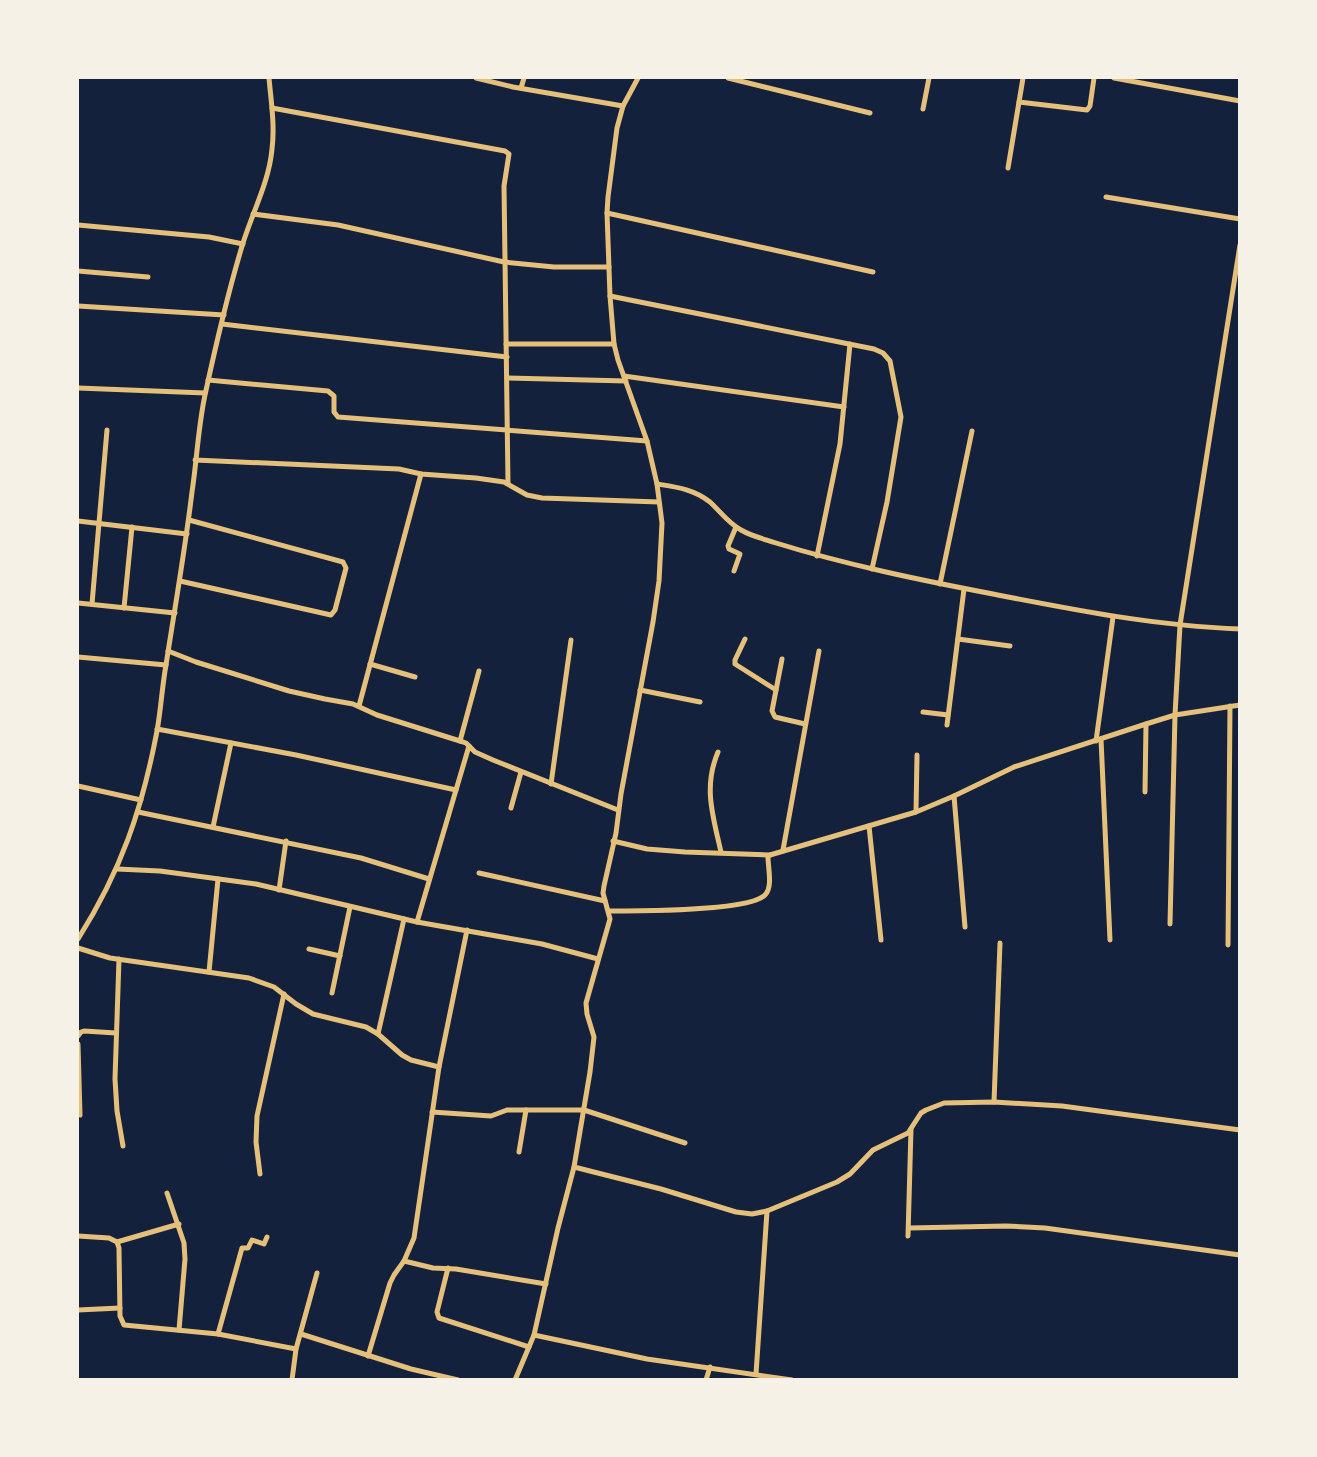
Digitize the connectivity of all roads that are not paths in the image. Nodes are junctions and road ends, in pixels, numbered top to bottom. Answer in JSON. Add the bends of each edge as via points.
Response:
{"nodes":[{"id":1,"x":269,"y":78,"type":"edge"},
{"id":2,"x":476,"y":78,"type":"edge"},
{"id":3,"x":524,"y":78,"type":"edge"},
{"id":4,"x":638,"y":78,"type":"edge"},
{"id":5,"x":728,"y":78,"type":"edge"},
{"id":6,"x":929,"y":78,"type":"edge"},
{"id":7,"x":1023,"y":78,"type":"edge"},
{"id":8,"x":1094,"y":78,"type":"edge"},
{"id":9,"x":1114,"y":78,"type":"edge"},
{"id":10,"x":521,"y":88,"type":"junction"},
{"id":11,"x":1240,"y":101,"type":"edge"},
{"id":12,"x":1019,"y":102,"type":"junction"},
{"id":13,"x":623,"y":106,"type":"junction"},
{"id":14,"x":272,"y":108,"type":"junction"},
{"id":15,"x":923,"y":109,"type":"dead end"},
{"id":16,"x":870,"y":113,"type":"dead end"},
{"id":17,"x":1008,"y":168,"type":"dead end"},
{"id":18,"x":1106,"y":197,"type":"dead end"},
{"id":19,"x":607,"y":212,"type":"junction"},
{"id":20,"x":253,"y":214,"type":"junction"},
{"id":21,"x":1240,"y":219,"type":"edge"},
{"id":22,"x":78,"y":225,"type":"edge"},
{"id":23,"x":243,"y":244,"type":"junction"},
{"id":24,"x":1240,"y":245,"type":"edge"},
{"id":25,"x":504,"y":262,"type":"junction"},
{"id":26,"x":609,"y":267,"type":"junction"},
{"id":27,"x":78,"y":272,"type":"edge"},
{"id":28,"x":872,"y":272,"type":"dead end"},
{"id":29,"x":148,"y":277,"type":"dead end"},
{"id":30,"x":610,"y":296,"type":"junction"},
{"id":31,"x":78,"y":306,"type":"edge"},
{"id":32,"x":224,"y":315,"type":"junction"},
{"id":33,"x":222,"y":324,"type":"junction"},
{"id":34,"x":506,"y":344,"type":"junction"},
{"id":35,"x":614,"y":344,"type":"junction"},
{"id":36,"x":850,"y":344,"type":"junction"},
{"id":37,"x":507,"y":357,"type":"junction"},
{"id":38,"x":507,"y":378,"type":"junction"},
{"id":39,"x":625,"y":378,"type":"junction"},
{"id":40,"x":208,"y":380,"type":"junction"},
{"id":41,"x":78,"y":388,"type":"edge"},
{"id":42,"x":205,"y":393,"type":"junction"},
{"id":43,"x":844,"y":407,"type":"junction"},
{"id":44,"x":107,"y":430,"type":"dead end"},
{"id":45,"x":507,"y":430,"type":"junction"},
{"id":46,"x":972,"y":431,"type":"dead end"},
{"id":47,"x":647,"y":441,"type":"junction"},
{"id":48,"x":195,"y":460,"type":"junction"},
{"id":49,"x":421,"y":474,"type":"junction"},
{"id":50,"x":508,"y":483,"type":"junction"},
{"id":51,"x":657,"y":484,"type":"junction"},
{"id":52,"x":659,"y":502,"type":"junction"},
{"id":53,"x":189,"y":520,"type":"junction"},
{"id":54,"x":78,"y":521,"type":"edge"},
{"id":55,"x":99,"y":523,"type":"junction"},
{"id":56,"x":132,"y":527,"type":"junction"},
{"id":57,"x":736,"y":527,"type":"junction"},
{"id":58,"x":187,"y":534,"type":"junction"},
{"id":59,"x":817,"y":556,"type":"junction"},
{"id":60,"x":872,"y":569,"type":"junction"},
{"id":61,"x":734,"y":572,"type":"dead end"},
{"id":62,"x":180,"y":581,"type":"junction"},
{"id":63,"x":940,"y":584,"type":"junction"},
{"id":64,"x":964,"y":589,"type":"junction"},
{"id":65,"x":78,"y":603,"type":"edge"},
{"id":66,"x":92,"y":604,"type":"junction"},
{"id":67,"x":124,"y":608,"type":"junction"},
{"id":68,"x":175,"y":613,"type":"junction"},
{"id":69,"x":1113,"y":616,"type":"junction"},
{"id":70,"x":1180,"y":626,"type":"junction"},
{"id":71,"x":1240,"y":629,"type":"edge"},
{"id":72,"x":745,"y":639,"type":"dead end"},
{"id":73,"x":958,"y":639,"type":"junction"},
{"id":74,"x":571,"y":640,"type":"dead end"},
{"id":75,"x":1010,"y":646,"type":"dead end"},
{"id":76,"x":168,"y":651,"type":"junction"},
{"id":77,"x":819,"y":651,"type":"dead end"},
{"id":78,"x":78,"y":657,"type":"edge"},
{"id":79,"x":782,"y":659,"type":"dead end"},
{"id":80,"x":370,"y":664,"type":"junction"},
{"id":81,"x":166,"y":665,"type":"junction"},
{"id":82,"x":479,"y":671,"type":"dead end"},
{"id":83,"x":415,"y":677,"type":"dead end"},
{"id":84,"x":640,"y":690,"type":"junction"},
{"id":85,"x":776,"y":690,"type":"junction"},
{"id":86,"x":700,"y":702,"type":"dead end"},
{"id":87,"x":1240,"y":704,"type":"edge"},
{"id":88,"x":359,"y":706,"type":"junction"},
{"id":89,"x":1230,"y":706,"type":"junction"},
{"id":90,"x":922,"y":712,"type":"dead end"},
{"id":91,"x":948,"y":715,"type":"junction"},
{"id":92,"x":1175,"y":715,"type":"junction"},
{"id":93,"x":805,"y":724,"type":"junction"},
{"id":94,"x":1146,"y":724,"type":"junction"},
{"id":95,"x":946,"y":725,"type":"dead end"},
{"id":96,"x":157,"y":729,"type":"junction"},
{"id":97,"x":1098,"y":740,"type":"junction"},
{"id":98,"x":460,"y":741,"type":"junction"},
{"id":99,"x":231,"y":743,"type":"junction"},
{"id":100,"x":469,"y":746,"type":"junction"},
{"id":101,"x":718,"y":752,"type":"dead end"},
{"id":102,"x":917,"y":755,"type":"dead end"},
{"id":103,"x":521,"y":772,"type":"junction"},
{"id":104,"x":551,"y":784,"type":"junction"},
{"id":105,"x":78,"y":786,"type":"edge"},
{"id":106,"x":456,"y":790,"type":"junction"},
{"id":107,"x":1145,"y":792,"type":"dead end"},
{"id":108,"x":954,"y":796,"type":"junction"},
{"id":109,"x":141,"y":800,"type":"junction"},
{"id":110,"x":511,"y":808,"type":"dead end"},
{"id":111,"x":618,"y":810,"type":"junction"},
{"id":112,"x":138,"y":812,"type":"junction"},
{"id":113,"x":916,"y":812,"type":"junction"},
{"id":114,"x":869,"y":826,"type":"junction"},
{"id":115,"x":213,"y":827,"type":"junction"},
{"id":116,"x":286,"y":841,"type":"junction"},
{"id":117,"x":614,"y":841,"type":"junction"},
{"id":118,"x":783,"y":850,"type":"junction"},
{"id":119,"x":721,"y":852,"type":"junction"},
{"id":120,"x":770,"y":855,"type":"junction"},
{"id":121,"x":117,"y":869,"type":"junction"},
{"id":122,"x":479,"y":873,"type":"dead end"},
{"id":123,"x":218,"y":879,"type":"junction"},
{"id":124,"x":429,"y":879,"type":"junction"},
{"id":125,"x":278,"y":890,"type":"junction"},
{"id":126,"x":605,"y":901,"type":"junction"},
{"id":127,"x":350,"y":907,"type":"junction"},
{"id":128,"x":609,"y":911,"type":"junction"},
{"id":129,"x":404,"y":919,"type":"junction"},
{"id":130,"x":417,"y":922,"type":"junction"},
{"id":131,"x":1170,"y":924,"type":"dead end"},
{"id":132,"x":965,"y":927,"type":"dead end"},
{"id":133,"x":467,"y":930,"type":"junction"},
{"id":134,"x":78,"y":939,"type":"edge"},
{"id":135,"x":880,"y":940,"type":"dead end"},
{"id":136,"x":1110,"y":940,"type":"dead end"},
{"id":137,"x":1000,"y":943,"type":"dead end"},
{"id":138,"x":1228,"y":945,"type":"dead end"},
{"id":139,"x":78,"y":948,"type":"edge"},
{"id":140,"x":310,"y":949,"type":"dead end"},
{"id":141,"x":340,"y":956,"type":"junction"},
{"id":142,"x":119,"y":959,"type":"junction"},
{"id":143,"x":598,"y":959,"type":"junction"},
{"id":144,"x":209,"y":972,"type":"junction"},
{"id":145,"x":332,"y":993,"type":"dead end"},
{"id":146,"x":284,"y":994,"type":"junction"},
{"id":147,"x":116,"y":1033,"type":"junction"},
{"id":148,"x":378,"y":1034,"type":"junction"},
{"id":149,"x":78,"y":1036,"type":"edge"},
{"id":150,"x":78,"y":1044,"type":"edge"},
{"id":151,"x":439,"y":1067,"type":"junction"},
{"id":152,"x":994,"y":1102,"type":"junction"},
{"id":153,"x":526,"y":1110,"type":"junction"},
{"id":154,"x":584,"y":1110,"type":"junction"},
{"id":155,"x":432,"y":1112,"type":"junction"},
{"id":156,"x":80,"y":1115,"type":"dead end"},
{"id":157,"x":911,"y":1129,"type":"junction"},
{"id":158,"x":1240,"y":1130,"type":"edge"},
{"id":159,"x":685,"y":1143,"type":"dead end"},
{"id":160,"x":123,"y":1146,"type":"dead end"},
{"id":161,"x":519,"y":1152,"type":"dead end"},
{"id":162,"x":574,"y":1167,"type":"junction"},
{"id":163,"x":260,"y":1174,"type":"dead end"},
{"id":164,"x":167,"y":1193,"type":"dead end"},
{"id":165,"x":767,"y":1211,"type":"junction"},
{"id":166,"x":179,"y":1224,"type":"junction"},
{"id":167,"x":909,"y":1228,"type":"junction"},
{"id":168,"x":78,"y":1236,"type":"edge"},
{"id":169,"x":908,"y":1236,"type":"dead end"},
{"id":170,"x":267,"y":1237,"type":"dead end"},
{"id":171,"x":117,"y":1242,"type":"junction"},
{"id":172,"x":1240,"y":1255,"type":"edge"},
{"id":173,"x":404,"y":1261,"type":"junction"},
{"id":174,"x":448,"y":1268,"type":"junction"},
{"id":175,"x":317,"y":1273,"type":"dead end"},
{"id":176,"x":546,"y":1284,"type":"junction"},
{"id":177,"x":120,"y":1308,"type":"junction"},
{"id":178,"x":78,"y":1310,"type":"edge"},
{"id":179,"x":179,"y":1330,"type":"junction"},
{"id":180,"x":218,"y":1334,"type":"junction"},
{"id":181,"x":301,"y":1334,"type":"junction"},
{"id":182,"x":534,"y":1335,"type":"junction"},
{"id":183,"x":529,"y":1347,"type":"junction"},
{"id":184,"x":296,"y":1349,"type":"junction"},
{"id":185,"x":368,"y":1356,"type":"junction"},
{"id":186,"x":710,"y":1368,"type":"junction"},
{"id":187,"x":756,"y":1374,"type":"junction"},
{"id":188,"x":292,"y":1380,"type":"edge"},
{"id":189,"x":458,"y":1380,"type":"edge"},
{"id":190,"x":515,"y":1380,"type":"edge"},
{"id":191,"x":706,"y":1380,"type":"edge"},
{"id":192,"x":792,"y":1380,"type":"edge"}],
"edges":[{"from":1,"to":14,"type":"street"},
{"from":2,"to":10,"type":"street"},
{"from":3,"to":10,"type":"street"},
{"from":4,"to":13,"type":"street"},
{"from":5,"to":16,"type":"street"},
{"from":6,"to":15,"type":"street"},
{"from":7,"to":12,"type":"street"},
{"from":8,"to":12,"type":"street","via":[[1087,110]]},
{"from":9,"to":11,"type":"street"},
{"from":10,"to":13,"type":"street"},
{"from":12,"to":17,"type":"street"},
{"from":13,"to":19,"type":"street","via":[[617,128]]},
{"from":14,"to":20,"type":"street","via":[[270,165]]},
{"from":14,"to":25,"type":"street","via":[[505,150],[509,158],[504,186]]},
{"from":18,"to":21,"type":"street"},
{"from":19,"to":26,"type":"street"},
{"from":19,"to":28,"type":"street"},
{"from":20,"to":23,"type":"street"},
{"from":20,"to":25,"type":"street","via":[[338,225]]},
{"from":22,"to":23,"type":"street","via":[[209,237]]},
{"from":23,"to":32,"type":"street"},
{"from":24,"to":70,"type":"street"},
{"from":25,"to":26,"type":"street","via":[[554,267]]},
{"from":25,"to":34,"type":"street"},
{"from":26,"to":30,"type":"street"},
{"from":27,"to":29,"type":"street"},
{"from":30,"to":35,"type":"street"},
{"from":30,"to":36,"type":"street"},
{"from":31,"to":32,"type":"street"},
{"from":32,"to":33,"type":"street"},
{"from":33,"to":37,"type":"street"},
{"from":33,"to":40,"type":"street"},
{"from":34,"to":35,"type":"street"},
{"from":34,"to":37,"type":"street"},
{"from":35,"to":39,"type":"street"},
{"from":36,"to":43,"type":"street"},
{"from":36,"to":60,"type":"street","via":[[874,349],[890,361],[901,417],[889,494]]},
{"from":37,"to":38,"type":"street"},
{"from":38,"to":39,"type":"street"},
{"from":38,"to":45,"type":"street"},
{"from":39,"to":43,"type":"street"},
{"from":39,"to":47,"type":"street"},
{"from":40,"to":42,"type":"street"},
{"from":40,"to":45,"type":"street","via":[[328,391],[334,396],[334,412],[338,417]]},
{"from":41,"to":42,"type":"street"},
{"from":42,"to":48,"type":"street"},
{"from":43,"to":59,"type":"street","via":[[840,444]]},
{"from":44,"to":55,"type":"street"},
{"from":45,"to":47,"type":"street"},
{"from":45,"to":50,"type":"street"},
{"from":46,"to":63,"type":"street"},
{"from":47,"to":51,"type":"street"},
{"from":48,"to":49,"type":"street","via":[[400,469]]},
{"from":48,"to":53,"type":"street"},
{"from":49,"to":50,"type":"street"},
{"from":49,"to":80,"type":"street"},
{"from":50,"to":52,"type":"street","via":[[527,495],[542,498]]},
{"from":51,"to":52,"type":"street"},
{"from":51,"to":57,"type":"street","via":[[697,493]]},
{"from":52,"to":84,"type":"street","via":[[662,523],[659,581]]},
{"from":53,"to":58,"type":"street"},
{"from":53,"to":62,"type":"street","via":[[343,562],[345,571],[331,614]]},
{"from":54,"to":55,"type":"street"},
{"from":55,"to":56,"type":"street"},
{"from":55,"to":66,"type":"street"},
{"from":56,"to":58,"type":"street"},
{"from":56,"to":67,"type":"street"},
{"from":57,"to":59,"type":"street"},
{"from":57,"to":61,"type":"street","via":[[728,546],[740,554]]},
{"from":58,"to":62,"type":"street"},
{"from":59,"to":60,"type":"street"},
{"from":60,"to":63,"type":"street"},
{"from":62,"to":68,"type":"street"},
{"from":63,"to":64,"type":"street"},
{"from":64,"to":69,"type":"street"},
{"from":64,"to":73,"type":"street"},
{"from":65,"to":66,"type":"street"},
{"from":66,"to":67,"type":"street"},
{"from":67,"to":68,"type":"street"},
{"from":68,"to":76,"type":"street"},
{"from":69,"to":70,"type":"street"},
{"from":69,"to":97,"type":"street"},
{"from":70,"to":71,"type":"street"},
{"from":70,"to":92,"type":"street"},
{"from":72,"to":85,"type":"street","via":[[735,664]]},
{"from":73,"to":75,"type":"street"},
{"from":73,"to":91,"type":"street"},
{"from":74,"to":104,"type":"street"},
{"from":76,"to":81,"type":"street"},
{"from":76,"to":88,"type":"street","via":[[282,689]]},
{"from":77,"to":93,"type":"street"},
{"from":78,"to":81,"type":"street"},
{"from":79,"to":85,"type":"street"},
{"from":80,"to":83,"type":"street"},
{"from":80,"to":88,"type":"street"},
{"from":81,"to":96,"type":"street"},
{"from":82,"to":98,"type":"street"},
{"from":84,"to":86,"type":"street"},
{"from":84,"to":111,"type":"street"},
{"from":85,"to":93,"type":"street","via":[[772,714]]},
{"from":87,"to":89,"type":"street"},
{"from":88,"to":98,"type":"street","via":[[377,715]]},
{"from":89,"to":92,"type":"street"},
{"from":89,"to":138,"type":"street"},
{"from":90,"to":91,"type":"street"},
{"from":91,"to":95,"type":"street"},
{"from":92,"to":94,"type":"street"},
{"from":92,"to":131,"type":"street"},
{"from":93,"to":118,"type":"street"},
{"from":94,"to":97,"type":"street"},
{"from":94,"to":107,"type":"street"},
{"from":96,"to":99,"type":"street"},
{"from":96,"to":109,"type":"street"},
{"from":97,"to":108,"type":"street","via":[[1014,767]]},
{"from":97,"to":136,"type":"street"},
{"from":98,"to":100,"type":"street"},
{"from":99,"to":106,"type":"street"},
{"from":99,"to":115,"type":"street"},
{"from":100,"to":103,"type":"street","via":[[475,752]]},
{"from":100,"to":106,"type":"street"},
{"from":101,"to":119,"type":"street","via":[[711,773],[710,791]]},
{"from":102,"to":113,"type":"street"},
{"from":103,"to":104,"type":"street"},
{"from":103,"to":110,"type":"street"},
{"from":104,"to":111,"type":"street"},
{"from":105,"to":109,"type":"street"},
{"from":106,"to":124,"type":"street"},
{"from":108,"to":113,"type":"street"},
{"from":108,"to":132,"type":"street"},
{"from":109,"to":112,"type":"street"},
{"from":111,"to":117,"type":"street"},
{"from":112,"to":115,"type":"street"},
{"from":112,"to":121,"type":"street"},
{"from":113,"to":114,"type":"street"},
{"from":114,"to":118,"type":"street"},
{"from":114,"to":135,"type":"street"},
{"from":115,"to":116,"type":"street"},
{"from":116,"to":124,"type":"street","via":[[361,858]]},
{"from":116,"to":125,"type":"street"},
{"from":117,"to":119,"type":"street","via":[[648,849]]},
{"from":117,"to":126,"type":"street","via":[[604,886]]},
{"from":118,"to":120,"type":"street"},
{"from":119,"to":120,"type":"street"},
{"from":120,"to":128,"type":"street","via":[[768,890],[764,896],[749,902],[662,911]]},
{"from":121,"to":123,"type":"street"},
{"from":121,"to":134,"type":"street"},
{"from":122,"to":126,"type":"street"},
{"from":123,"to":125,"type":"street"},
{"from":123,"to":144,"type":"street"},
{"from":124,"to":130,"type":"street"},
{"from":125,"to":127,"type":"street"},
{"from":126,"to":128,"type":"street"},
{"from":127,"to":129,"type":"street"},
{"from":127,"to":141,"type":"street"},
{"from":128,"to":143,"type":"street","via":[[610,919]]},
{"from":129,"to":130,"type":"street"},
{"from":129,"to":148,"type":"street"},
{"from":130,"to":133,"type":"street"},
{"from":133,"to":143,"type":"street","via":[[542,944]]},
{"from":133,"to":151,"type":"street"},
{"from":137,"to":152,"type":"street"},
{"from":139,"to":142,"type":"street"},
{"from":140,"to":141,"type":"street"},
{"from":141,"to":145,"type":"street"},
{"from":142,"to":144,"type":"street"},
{"from":142,"to":147,"type":"street"},
{"from":143,"to":154,"type":"street","via":[[586,1003],[594,1037]]},
{"from":144,"to":146,"type":"street","via":[[264,982]]},
{"from":146,"to":148,"type":"street","via":[[313,1014],[366,1027]]},
{"from":146,"to":163,"type":"street","via":[[257,1116]]},
{"from":147,"to":149,"type":"street","via":[[84,1031]]},
{"from":147,"to":160,"type":"street","via":[[115,1095]]},
{"from":148,"to":151,"type":"street","via":[[410,1060]]},
{"from":150,"to":156,"type":"street"},
{"from":151,"to":155,"type":"street"},
{"from":152,"to":157,"type":"street","via":[[944,1103],[921,1113]]},
{"from":152,"to":158,"type":"street","via":[[1062,1106]]},
{"from":153,"to":154,"type":"street"},
{"from":153,"to":155,"type":"street","via":[[508,1110],[491,1116]]},
{"from":153,"to":161,"type":"street"},
{"from":154,"to":159,"type":"street"},
{"from":154,"to":162,"type":"street"},
{"from":155,"to":173,"type":"street","via":[[414,1238]]},
{"from":157,"to":165,"type":"street","via":[[904,1136],[873,1150],[850,1174],[837,1182]]},
{"from":157,"to":167,"type":"street"},
{"from":162,"to":165,"type":"street","via":[[736,1212],[752,1214]]},
{"from":162,"to":176,"type":"street"},
{"from":164,"to":166,"type":"street"},
{"from":165,"to":187,"type":"street"},
{"from":166,"to":171,"type":"street"},
{"from":166,"to":179,"type":"street","via":[[186,1259]]},
{"from":167,"to":169,"type":"street"},
{"from":167,"to":172,"type":"street","via":[[1045,1228]]},
{"from":168,"to":171,"type":"street","via":[[109,1238]]},
{"from":170,"to":180,"type":"street","via":[[264,1244],[252,1240],[248,1248],[242,1248]]},
{"from":171,"to":177,"type":"street"},
{"from":173,"to":174,"type":"street"},
{"from":173,"to":185,"type":"street","via":[[390,1283]]},
{"from":174,"to":176,"type":"street"},
{"from":174,"to":183,"type":"street","via":[[437,1312],[439,1318]]},
{"from":175,"to":181,"type":"street"},
{"from":176,"to":182,"type":"street"},
{"from":177,"to":178,"type":"street"},
{"from":177,"to":179,"type":"street","via":[[120,1320],[128,1326]]},
{"from":179,"to":180,"type":"street"},
{"from":180,"to":184,"type":"street"},
{"from":181,"to":184,"type":"street"},
{"from":181,"to":185,"type":"street"},
{"from":182,"to":183,"type":"street"},
{"from":182,"to":186,"type":"street","via":[[647,1359]]},
{"from":183,"to":190,"type":"street"},
{"from":184,"to":188,"type":"street"},
{"from":185,"to":189,"type":"street"},
{"from":186,"to":187,"type":"street"},
{"from":186,"to":191,"type":"street"},
{"from":187,"to":192,"type":"street"}]}
